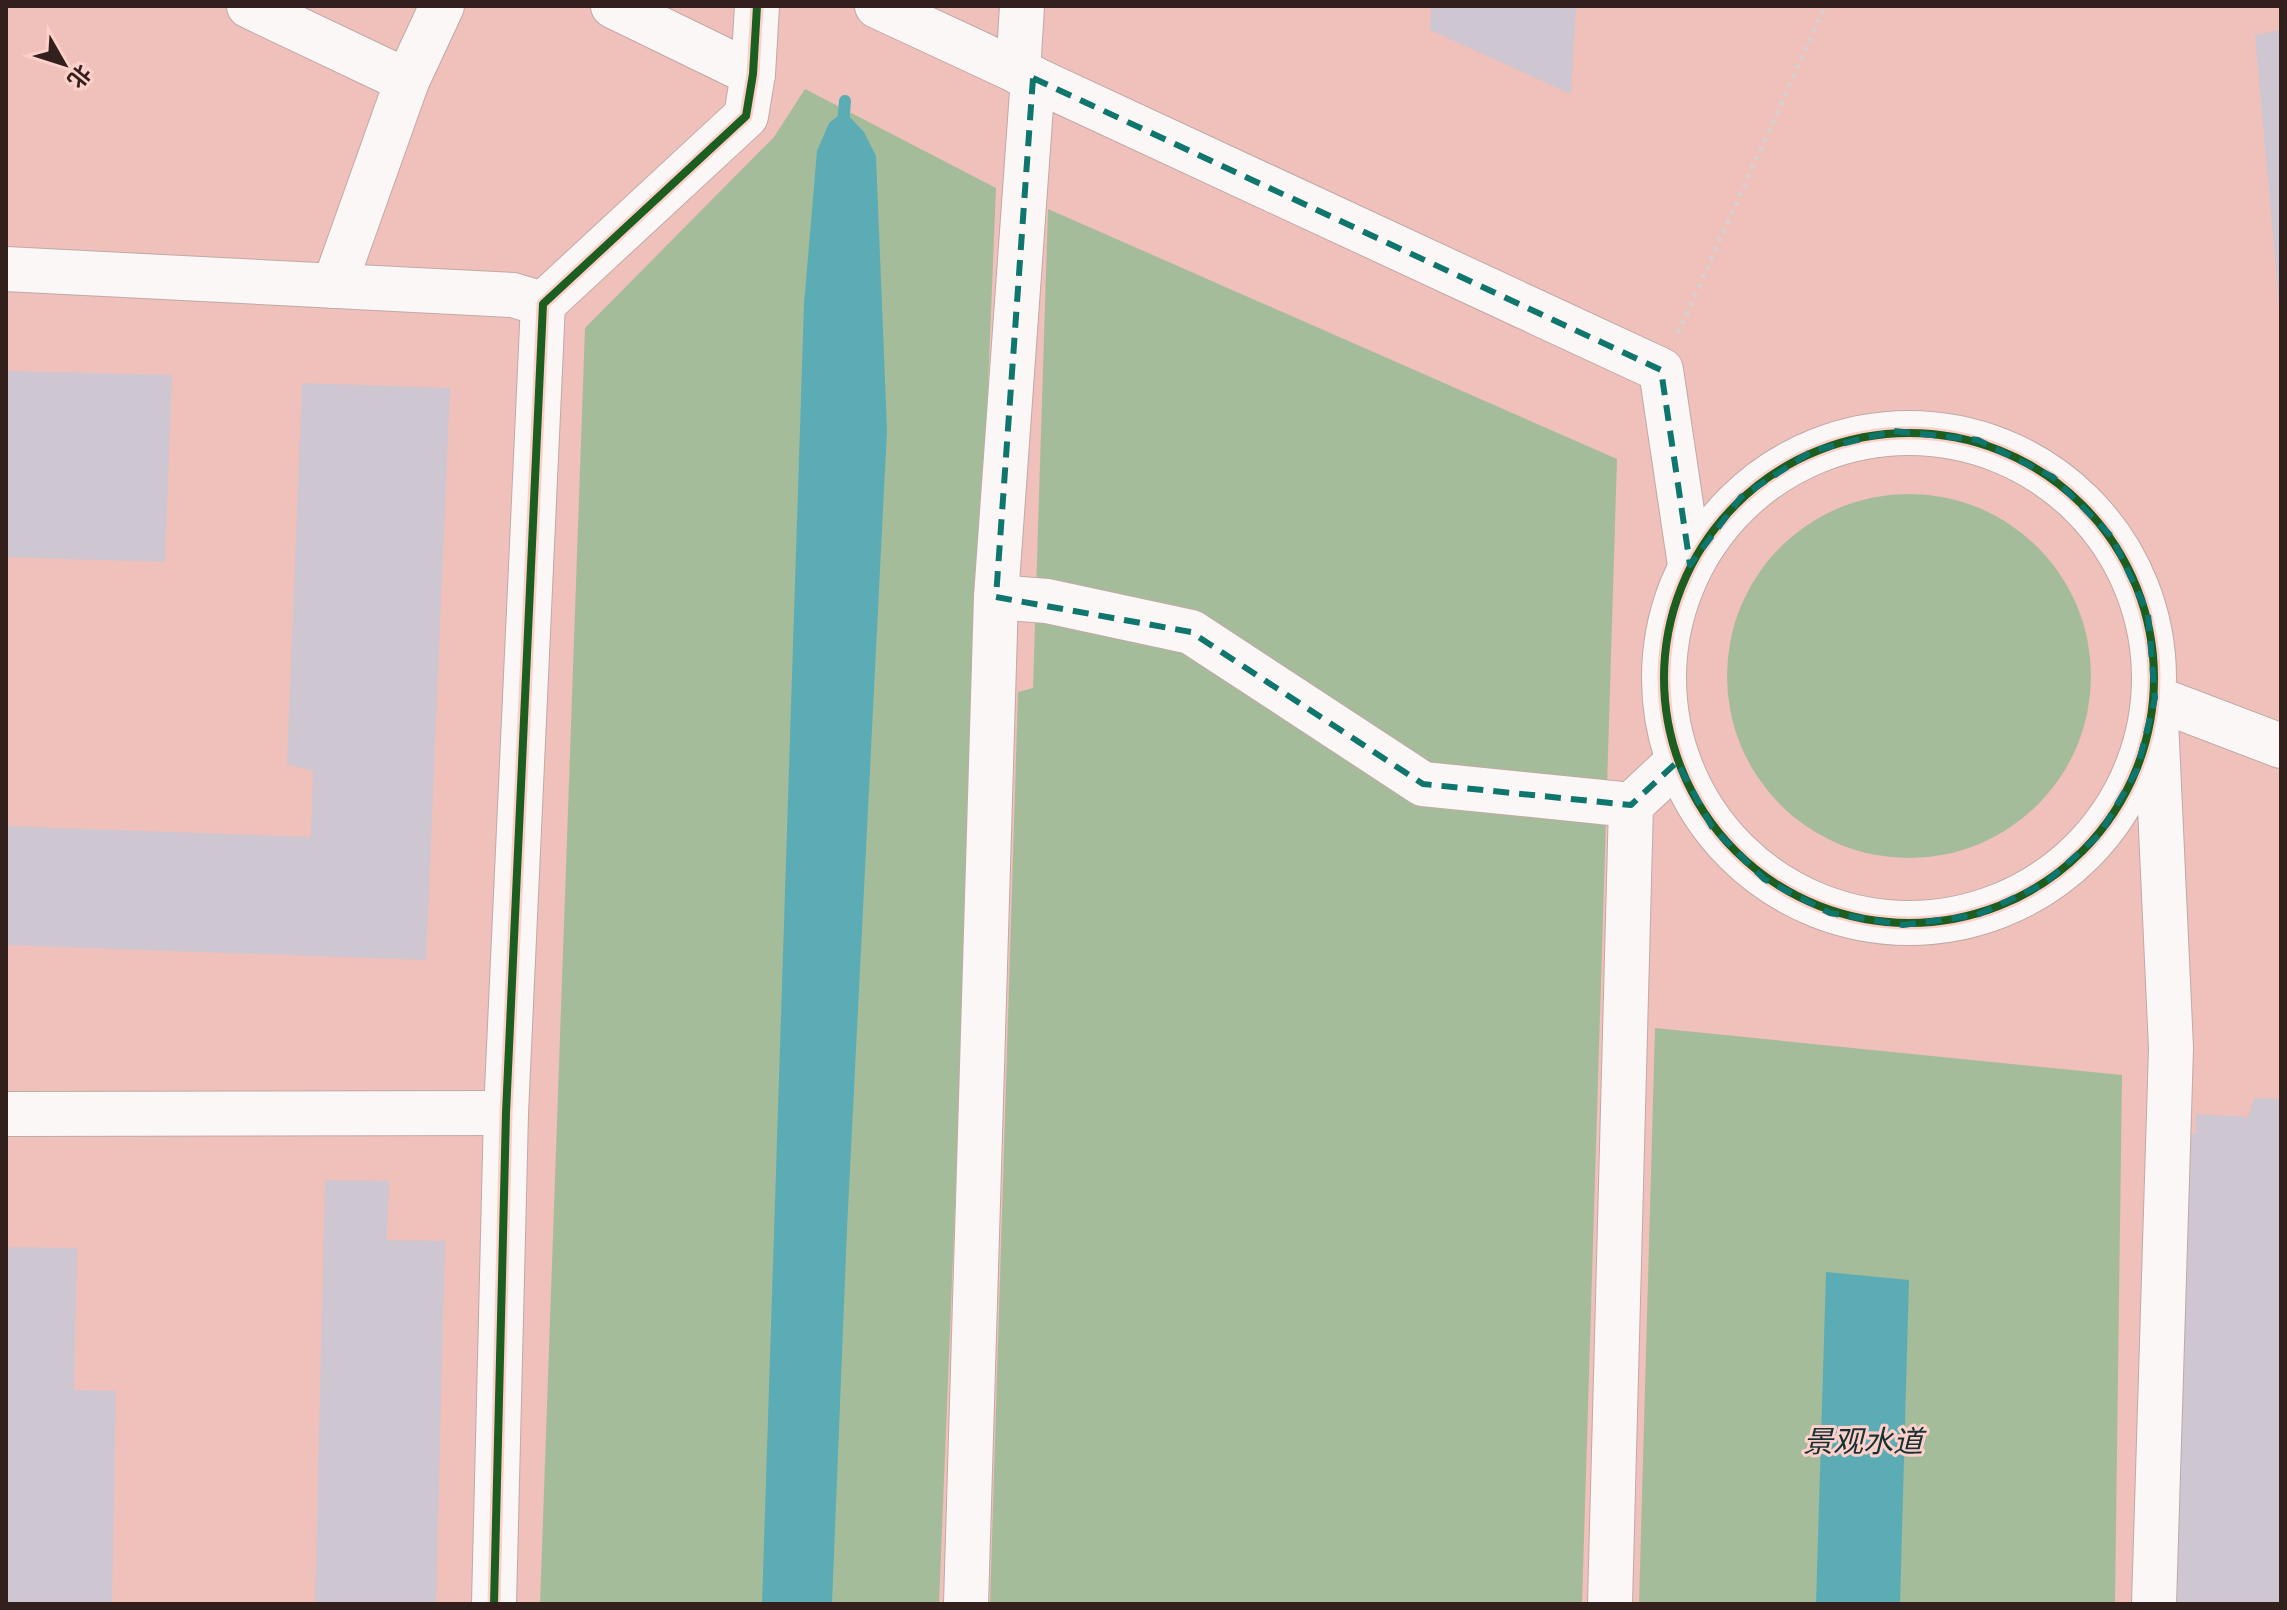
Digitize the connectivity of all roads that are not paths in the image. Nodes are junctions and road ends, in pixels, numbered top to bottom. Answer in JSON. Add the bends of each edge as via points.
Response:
{"nodes":[{"id":1,"x":249,"y":6,"type":"edge"},
{"id":2,"x":442,"y":6,"type":"edge"},
{"id":3,"x":613,"y":6,"type":"edge"},
{"id":4,"x":757,"y":6,"type":"edge"},
{"id":5,"x":877,"y":6,"type":"edge"},
{"id":6,"x":1022,"y":6,"type":"edge"},
{"id":7,"x":753,"y":74,"type":"junction"},
{"id":8,"x":1026,"y":75,"type":"junction"},
{"id":9,"x":407,"y":81,"type":"junction"},
{"id":10,"x":6,"y":269,"type":"edge"},
{"id":11,"x":334,"y":286,"type":"junction"},
{"id":12,"x":543,"y":304,"type":"junction"},
{"id":13,"x":1690,"y":565,"type":"junction"},
{"id":14,"x":996,"y":597,"type":"junction"},
{"id":15,"x":2155,"y":698,"type":"junction"},
{"id":16,"x":2281,"y":746,"type":"edge"},
{"id":17,"x":1677,"y":762,"type":"junction"},
{"id":18,"x":1631,"y":805,"type":"junction"},
{"id":19,"x":506,"y":1113,"type":"junction"},
{"id":20,"x":6,"y":1114,"type":"edge"},
{"id":21,"x":494,"y":1604,"type":"edge"},
{"id":22,"x":966,"y":1604,"type":"edge"},
{"id":23,"x":1610,"y":1604,"type":"edge"},
{"id":24,"x":2154,"y":1604,"type":"edge"}],
"edges":[{"from":1,"to":9,"type":"street"},
{"from":2,"to":9,"type":"street"},
{"from":3,"to":7,"type":"street"},
{"from":4,"to":7,"type":"street"},
{"from":5,"to":8,"type":"street"},
{"from":6,"to":8,"type":"street"},
{"from":7,"to":12,"type":"street","via":[[746,116]]},
{"from":8,"to":13,"type":"street","via":[[1661,370]]},
{"from":8,"to":14,"type":"street"},
{"from":9,"to":11,"type":"street"},
{"from":10,"to":11,"type":"street"},
{"from":11,"to":12,"type":"street","via":[[513,295]]},
{"from":12,"to":19,"type":"street"},
{"from":13,"to":15,"type":"street","via":[[1741,497],[1812,451],[1894,431],[1978,440],[2053,477],[2112,537],[2148,614]]},
{"from":13,"to":17,"type":"street","via":[[1667,629],[1663,696]]},
{"from":14,"to":18,"type":"street","via":[[1047,601],[1191,632],[1423,784]]},
{"from":14,"to":22,"type":"street"},
{"from":15,"to":16,"type":"street"},
{"from":15,"to":17,"type":"street","via":[[2137,770],[2100,834],[2044,884],[1977,915],[1948,919],[1903,925],[1830,913],[1764,879],[1712,827]]},
{"from":15,"to":24,"type":"street","via":[[2171,1048]]},
{"from":17,"to":18,"type":"street"},
{"from":18,"to":23,"type":"street"},
{"from":19,"to":20,"type":"street"},
{"from":19,"to":21,"type":"street"}]}
